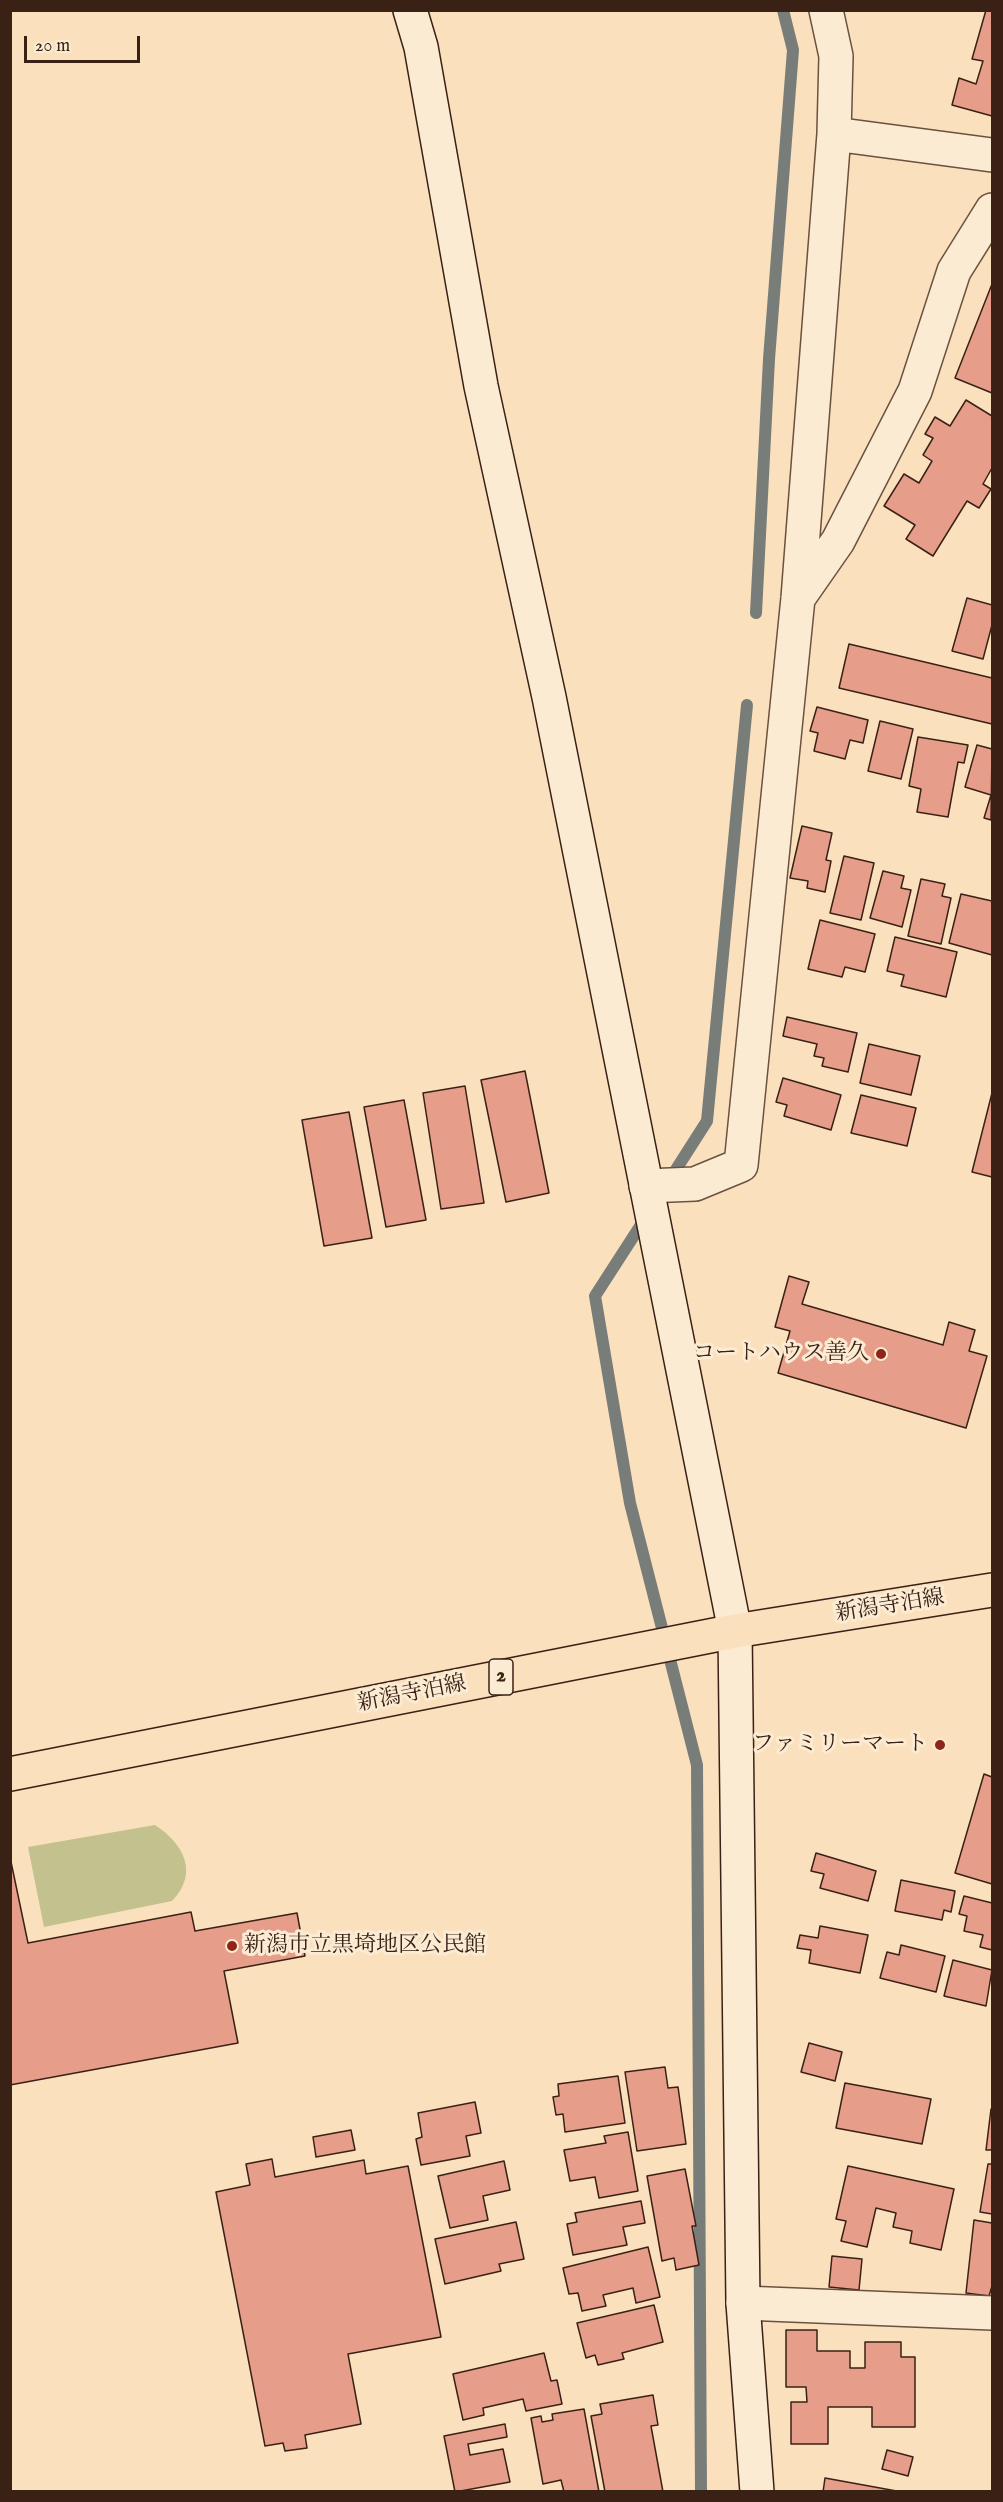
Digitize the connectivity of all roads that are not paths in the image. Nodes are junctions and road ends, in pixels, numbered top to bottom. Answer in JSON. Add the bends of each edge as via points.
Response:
{"nodes":[{"id":1,"x":410,"y":10,"type":"edge"},
{"id":2,"x":826,"y":10,"type":"edge"},
{"id":3,"x":834,"y":134,"type":"junction"},
{"id":4,"x":993,"y":155,"type":"edge"},
{"id":5,"x":993,"y":210,"type":"edge"},
{"id":6,"x":798,"y":598,"type":"junction"},
{"id":7,"x":646,"y":1186,"type":"junction"},
{"id":8,"x":992,"y":1590,"type":"edge"},
{"id":9,"x":735,"y":1631,"type":"junction"},
{"id":10,"x":10,"y":1774,"type":"edge"},
{"id":11,"x":743,"y":2303,"type":"junction"},
{"id":12,"x":993,"y":2313,"type":"edge"},
{"id":13,"x":757,"y":2492,"type":"edge"}],
"edges":[{"from":1,"to":7,"type":"street","via":[[421,46],[481,386],[549,697]]},
{"from":2,"to":3,"type":"street","via":[[836,56]]},
{"from":3,"to":4,"type":"street"},
{"from":3,"to":6,"type":"street"},
{"from":5,"to":6,"type":"street","via":[[954,271],[915,391],[838,541]]},
{"from":6,"to":7,"type":"street","via":[[741,1165],[695,1184]]},
{"from":7,"to":9,"type":"street"},
{"from":8,"to":9,"type":"main road","name":"新潟寺泊線","number":"2"},
{"from":9,"to":10,"type":"main road","name":"新潟寺泊線","number":"2"},
{"from":9,"to":11,"type":"street"},
{"from":11,"to":12,"type":"street"},
{"from":11,"to":13,"type":"street"}]}
